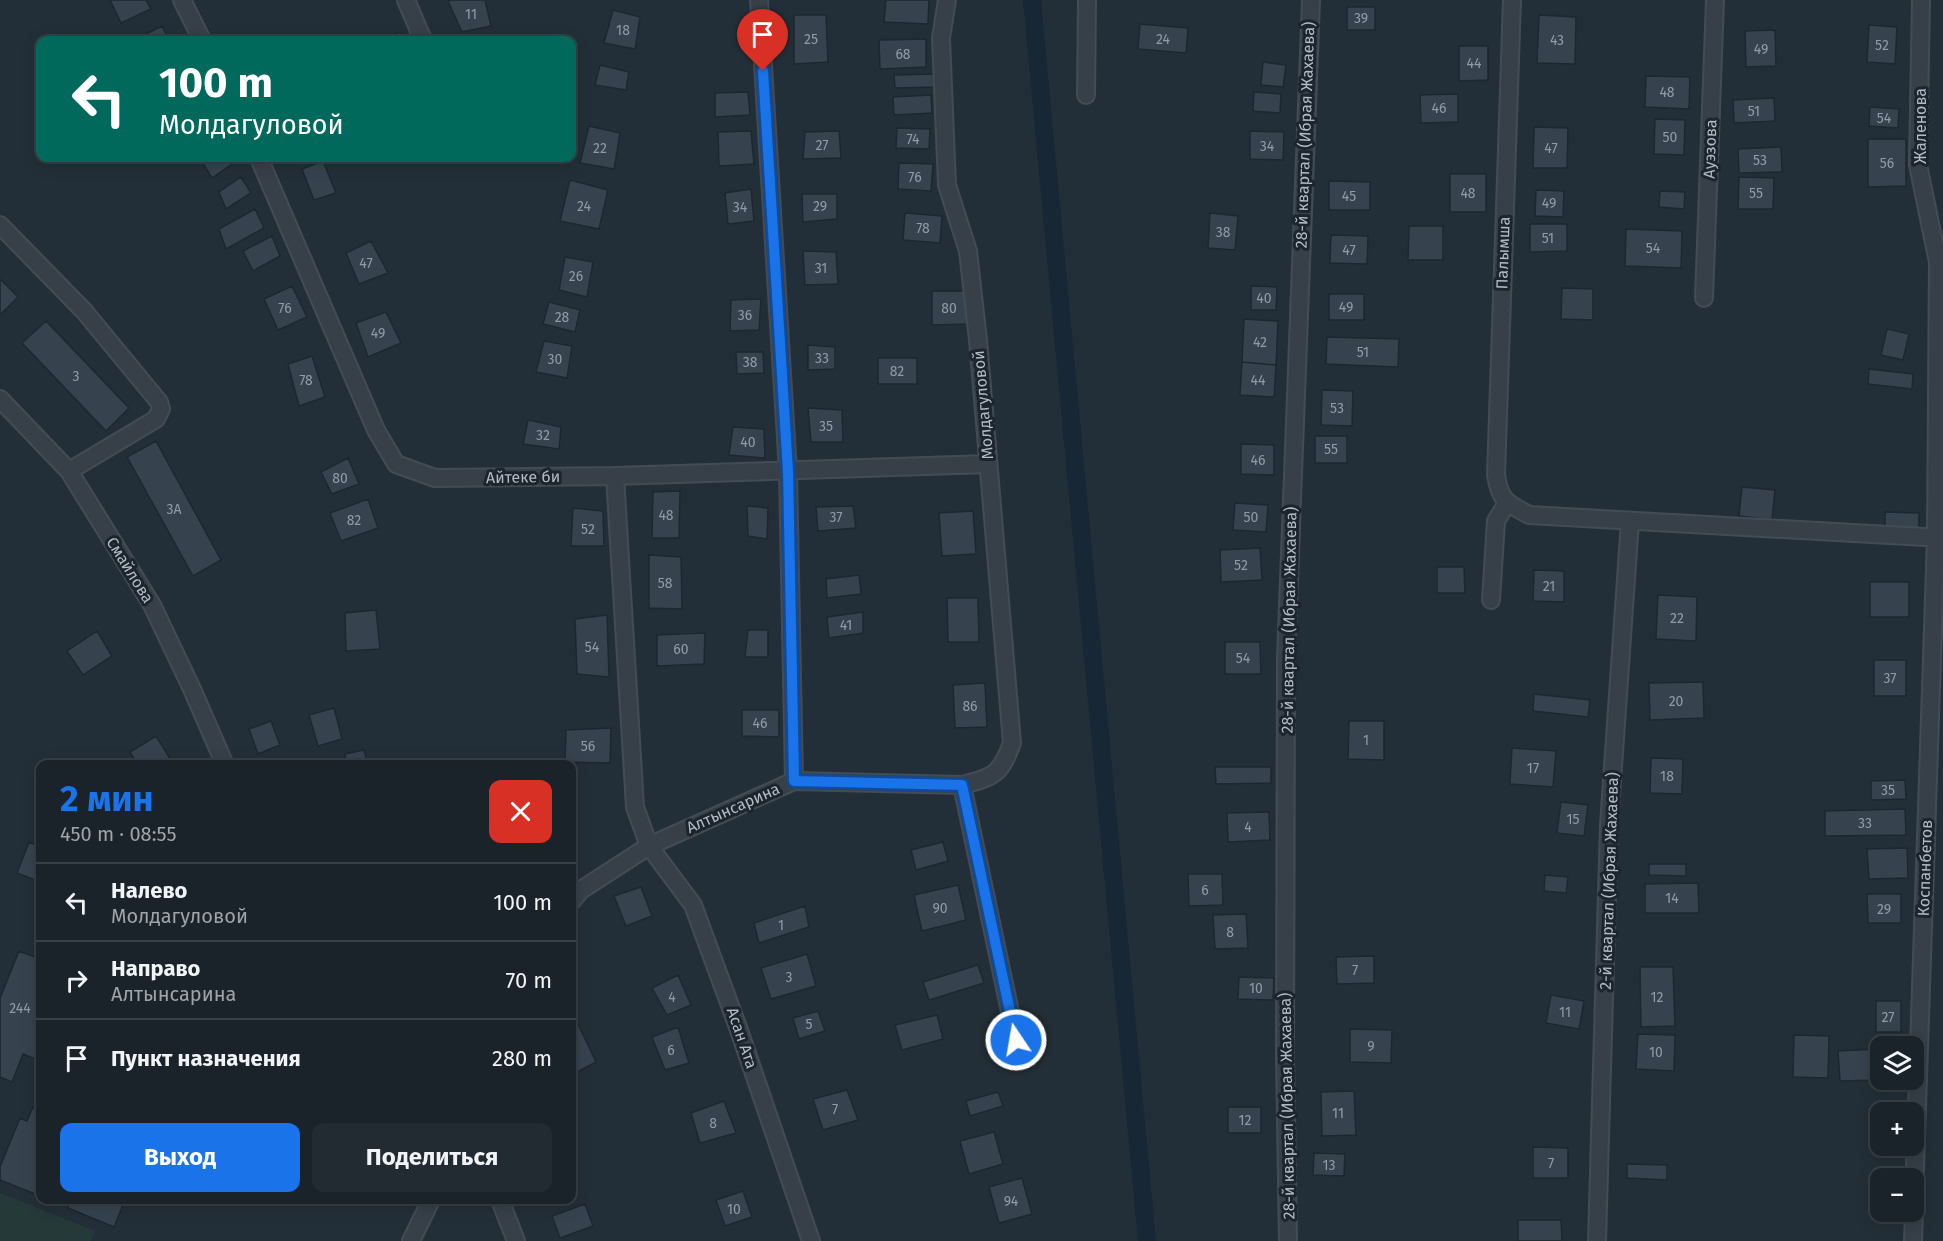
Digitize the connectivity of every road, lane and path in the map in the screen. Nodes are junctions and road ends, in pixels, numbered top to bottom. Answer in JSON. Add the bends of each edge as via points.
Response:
{"nodes":[{"id":1,"x":182,"y":0,"type":"edge"},
{"id":2,"x":406,"y":0,"type":"edge"},
{"id":3,"x":759,"y":0,"type":"edge"},
{"id":4,"x":947,"y":0,"type":"edge"},
{"id":5,"x":1087,"y":0,"type":"edge"},
{"id":6,"x":1311,"y":0,"type":"edge"},
{"id":7,"x":1512,"y":0,"type":"edge"},
{"id":8,"x":1715,"y":0,"type":"edge"},
{"id":9,"x":1921,"y":0,"type":"edge"},
{"id":10,"x":200,"y":36,"type":"edge"},
{"id":11,"x":421,"y":36,"type":"edge"},
{"id":12,"x":1086,"y":95,"type":"dead end"},
{"id":13,"x":261,"y":162,"type":"edge"},
{"id":14,"x":0,"y":225,"type":"edge"},
{"id":15,"x":1704,"y":298,"type":"dead end"},
{"id":16,"x":0,"y":399,"type":"edge"},
{"id":17,"x":988,"y":464,"type":"junction"},
{"id":18,"x":69,"y":471,"type":"junction"},
{"id":19,"x":788,"y":471,"type":"junction"},
{"id":20,"x":615,"y":476,"type":"junction"},
{"id":21,"x":1507,"y":503,"type":"junction"},
{"id":22,"x":1630,"y":521,"type":"junction"},
{"id":23,"x":1939,"y":538,"type":"edge"},
{"id":24,"x":1491,"y":600,"type":"dead end"},
{"id":25,"x":223,"y":760,"type":"edge"},
{"id":26,"x":794,"y":781,"type":"junction"},
{"id":27,"x":962,"y":785,"type":"junction"},
{"id":28,"x":649,"y":846,"type":"junction"},
{"id":29,"x":576,"y":896,"type":"edge"},
{"id":30,"x":1016,"y":1040,"type":"dead end"},
{"id":31,"x":1915,"y":1168,"type":"edge"},
{"id":32,"x":429,"y":1204,"type":"edge"},
{"id":33,"x":502,"y":1204,"type":"edge"},
{"id":34,"x":1914,"y":1222,"type":"edge"},
{"id":35,"x":411,"y":1241,"type":"edge"},
{"id":36,"x":516,"y":1241,"type":"edge"},
{"id":37,"x":811,"y":1241,"type":"edge"},
{"id":38,"x":1288,"y":1241,"type":"edge"},
{"id":39,"x":1597,"y":1241,"type":"edge"},
{"id":40,"x":1913,"y":1241,"type":"edge"}],
"edges":[{"from":1,"to":10,"type":"street"},
{"from":2,"to":11,"type":"street"},
{"from":3,"to":19,"type":"street","name":"Алтынсарина"},
{"from":4,"to":17,"type":"street","name":"Молдагуловой","via":[[941,38],[947,185],[968,251]]},
{"from":5,"to":12,"type":"street"},
{"from":6,"to":38,"type":"street","name":"28-й квартал (Ибрая Жахаева)","via":[[1286,659]]},
{"from":7,"to":21,"type":"street","name":"Палымша","via":[[1496,475],[1498,491]]},
{"from":8,"to":15,"type":"street","name":"Ауэзова"},
{"from":9,"to":23,"type":"street","name":"Жаленова","via":[[1918,165],[1938,262]]},
{"from":13,"to":20,"type":"street","name":"Айтеке би","via":[[376,430],[396,464],[435,478]]},
{"from":14,"to":18,"type":"street","via":[[84,311],[159,402],[161,410],[156,419]]},
{"from":16,"to":18,"type":"street","name":"Смайлова"},
{"from":17,"to":19,"type":"street","name":"Айтеке би"},
{"from":17,"to":27,"type":"street","name":"Молдагуловой","via":[[1012,743],[1004,766],[987,779]]},
{"from":18,"to":25,"type":"street","name":"Смайлова","via":[[152,605]]},
{"from":19,"to":20,"type":"street","name":"Айтеке би"},
{"from":19,"to":26,"type":"street","name":"Алтынсарина"},
{"from":20,"to":28,"type":"street","via":[[635,807]]},
{"from":21,"to":22,"type":"street","via":[[1529,515]]},
{"from":21,"to":24,"type":"street","via":[[1496,521]]},
{"from":22,"to":23,"type":"street"},
{"from":22,"to":39,"type":"street","name":"2-й квартал (Ибрая Жахаева)","via":[[1609,825]]},
{"from":23,"to":31,"type":"street","name":"Коспанбетов"},
{"from":26,"to":27,"type":"street","name":"Молдагуловой"},
{"from":26,"to":28,"type":"street","name":"Алтынсарина"},
{"from":27,"to":30,"type":"street"},
{"from":28,"to":29,"type":"street","name":"Алтынсарина"},
{"from":28,"to":37,"type":"street","name":"Асан Ата","via":[[693,905]]},
{"from":32,"to":35,"type":"street"},
{"from":33,"to":36,"type":"street"},
{"from":34,"to":40,"type":"street"}]}
